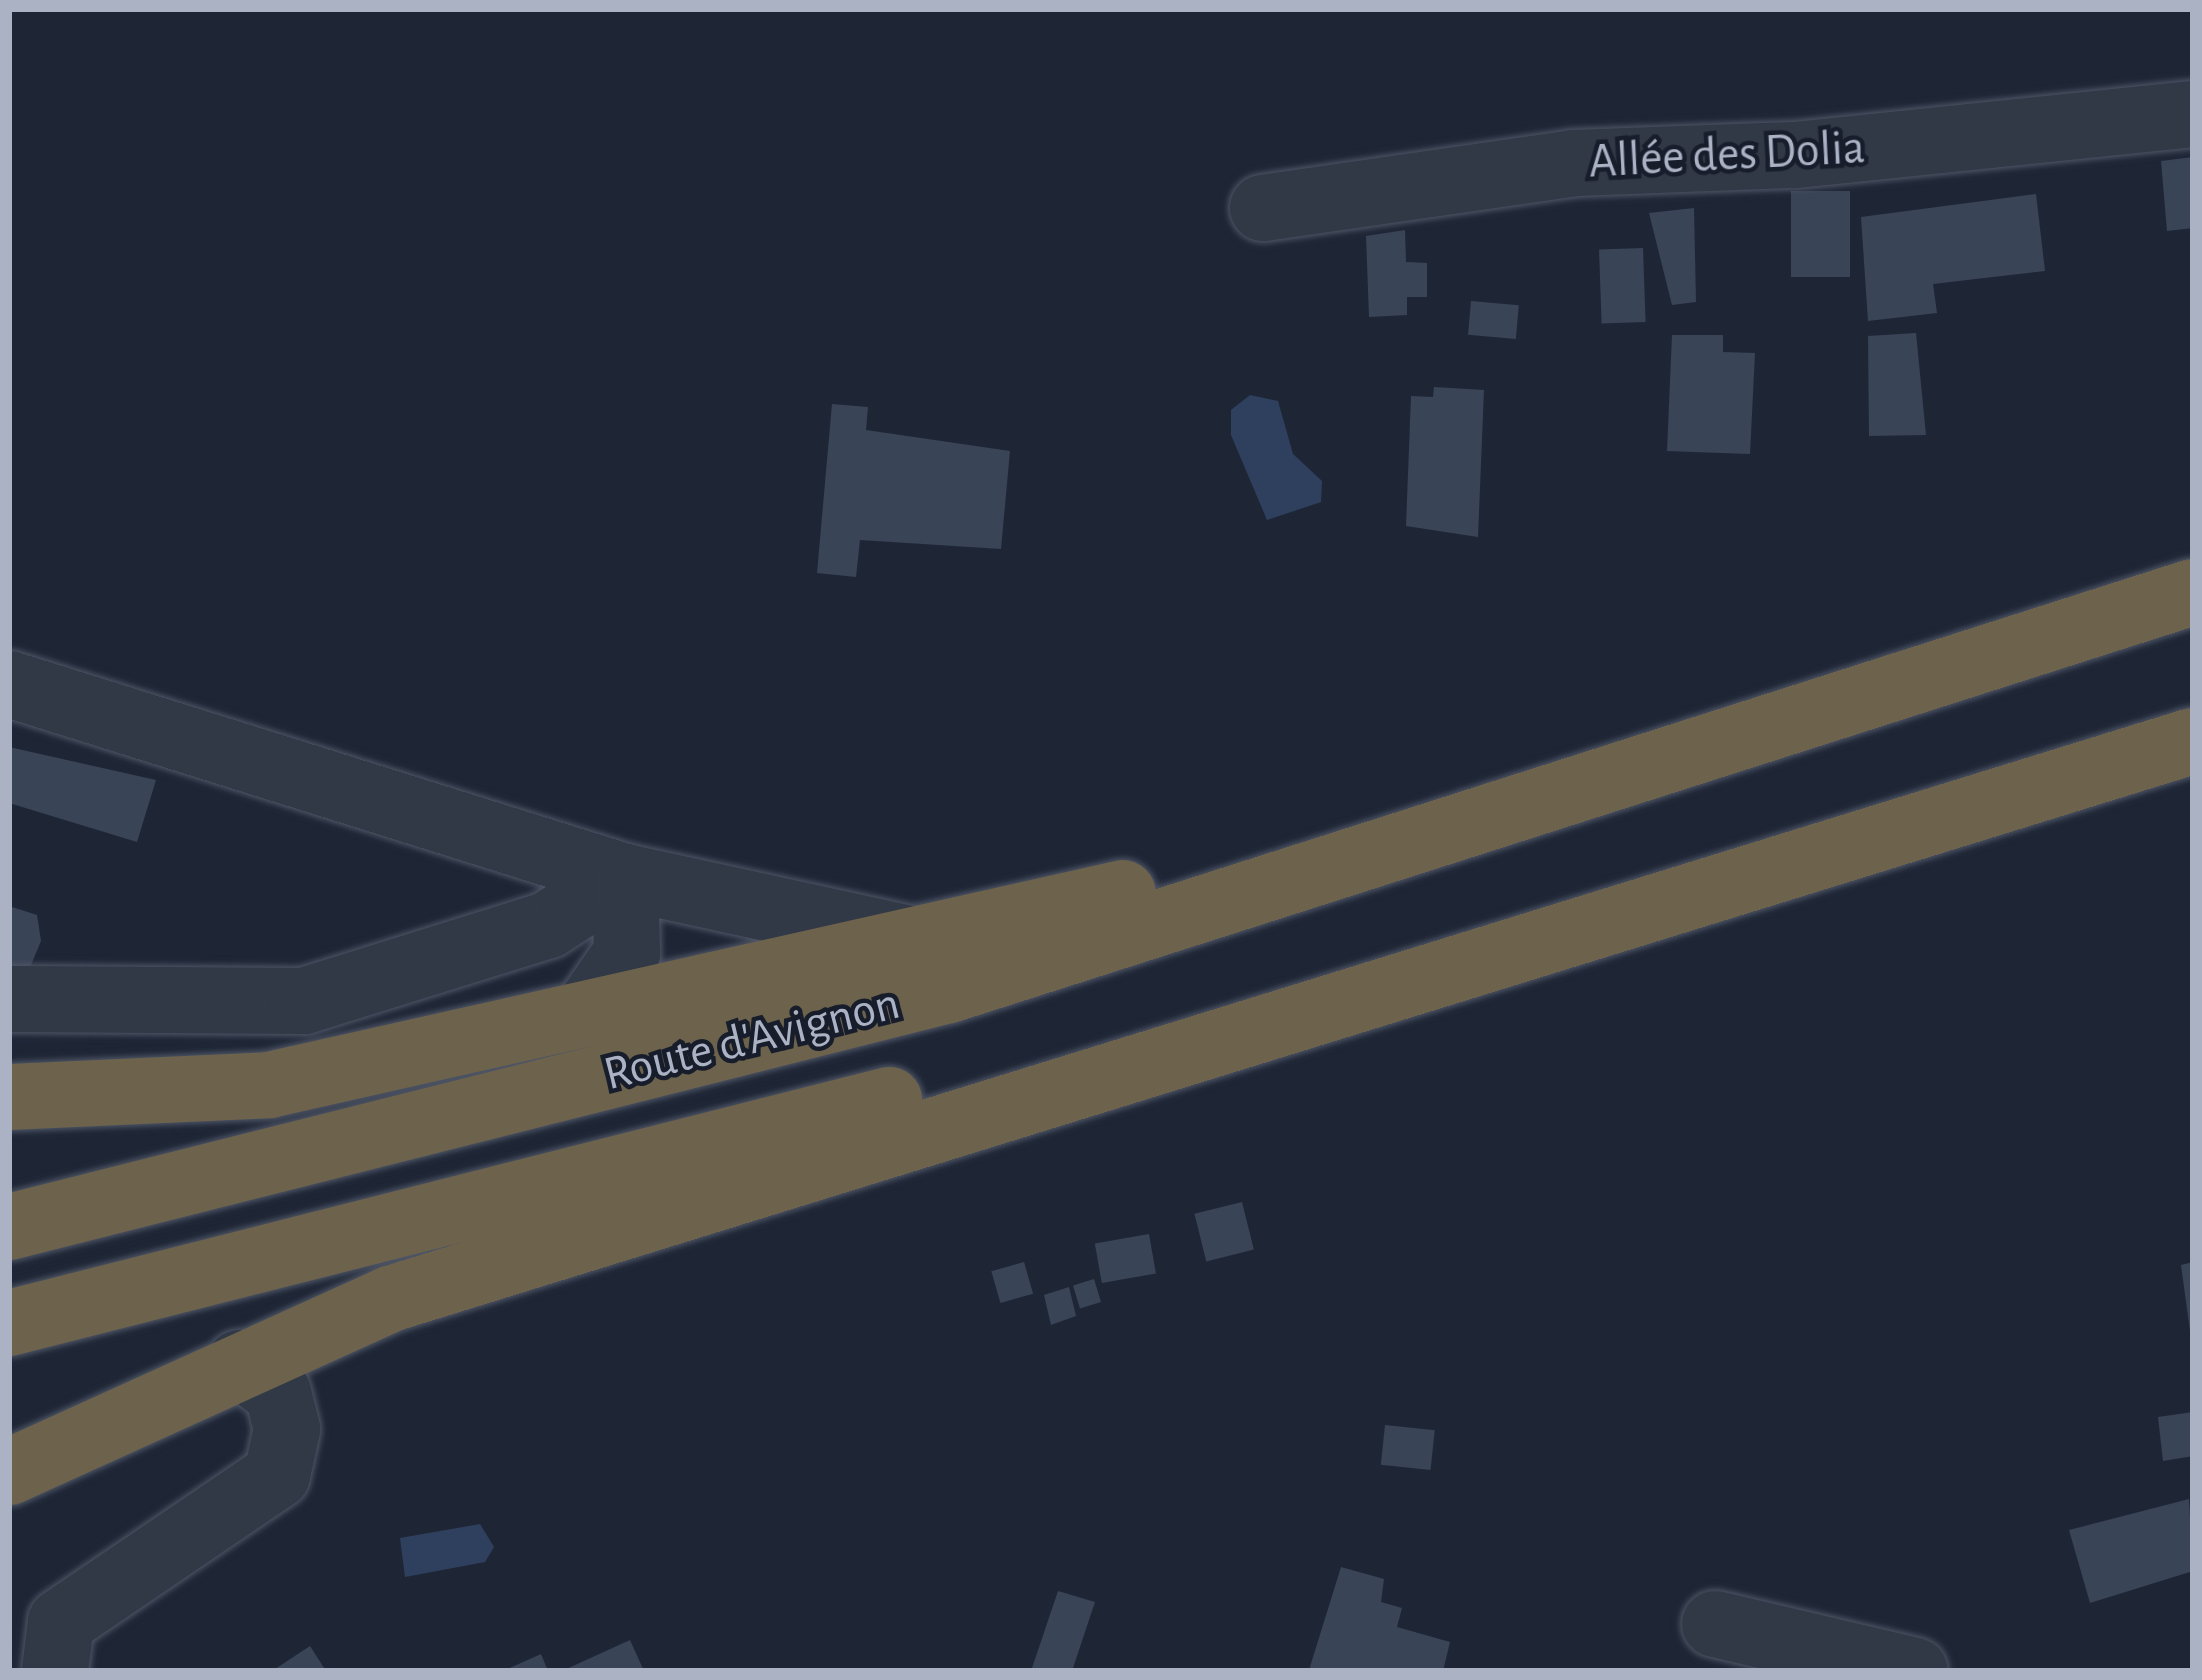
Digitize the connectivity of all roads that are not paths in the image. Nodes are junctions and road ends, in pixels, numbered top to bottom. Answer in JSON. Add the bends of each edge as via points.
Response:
{"nodes":[{"id":1,"x":2193,"y":114,"type":"edge"},
{"id":2,"x":1263,"y":208,"type":"dead end"},
{"id":3,"x":2193,"y":592,"type":"edge"},
{"id":4,"x":9,"y":684,"type":"edge"},
{"id":5,"x":2193,"y":741,"type":"edge"},
{"id":6,"x":1484,"y":813,"type":"junction"},
{"id":7,"x":610,"y":872,"type":"junction"},
{"id":8,"x":915,"y":940,"type":"junction"},
{"id":9,"x":1395,"y":980,"type":"junction"},
{"id":10,"x":9,"y":999,"type":"edge"},
{"id":11,"x":586,"y":1012,"type":"junction"},
{"id":12,"x":9,"y":1097,"type":"edge"},
{"id":13,"x":9,"y":1227,"type":"edge"},
{"id":14,"x":9,"y":1323,"type":"edge"},
{"id":15,"x":239,"y":1363,"type":"junction"},
{"id":16,"x":9,"y":1472,"type":"edge"},
{"id":17,"x":1715,"y":1624,"type":"dead end"},
{"id":18,"x":55,"y":1671,"type":"edge"},
{"id":19,"x":1916,"y":1671,"type":"edge"}],
"edges":[{"from":1,"to":2,"type":"street","name":"Allée des Dolia","via":[[1957,142],[1574,163]]},
{"from":3,"to":6,"type":"highway"},
{"from":4,"to":7,"type":"street"},
{"from":5,"to":9,"type":"highway"},
{"from":6,"to":8,"type":"highway"},
{"from":6,"to":13,"type":"highway","name":"Route d'Avignon","via":[[949,990]]},
{"from":7,"to":8,"type":"street"},
{"from":7,"to":10,"type":"street","via":[[548,926],[304,1001]]},
{"from":7,"to":11,"type":"street","via":[[627,953]]},
{"from":8,"to":11,"type":"highway"},
{"from":9,"to":14,"type":"highway"},
{"from":9,"to":15,"type":"highway","via":[[390,1298]]},
{"from":11,"to":12,"type":"highway","via":[[524,1035],[268,1085]]},
{"from":15,"to":16,"type":"highway"},
{"from":15,"to":18,"type":"street","via":[[278,1394],[286,1429],[277,1475],[61,1622]]},
{"from":17,"to":19,"type":"street"}]}
